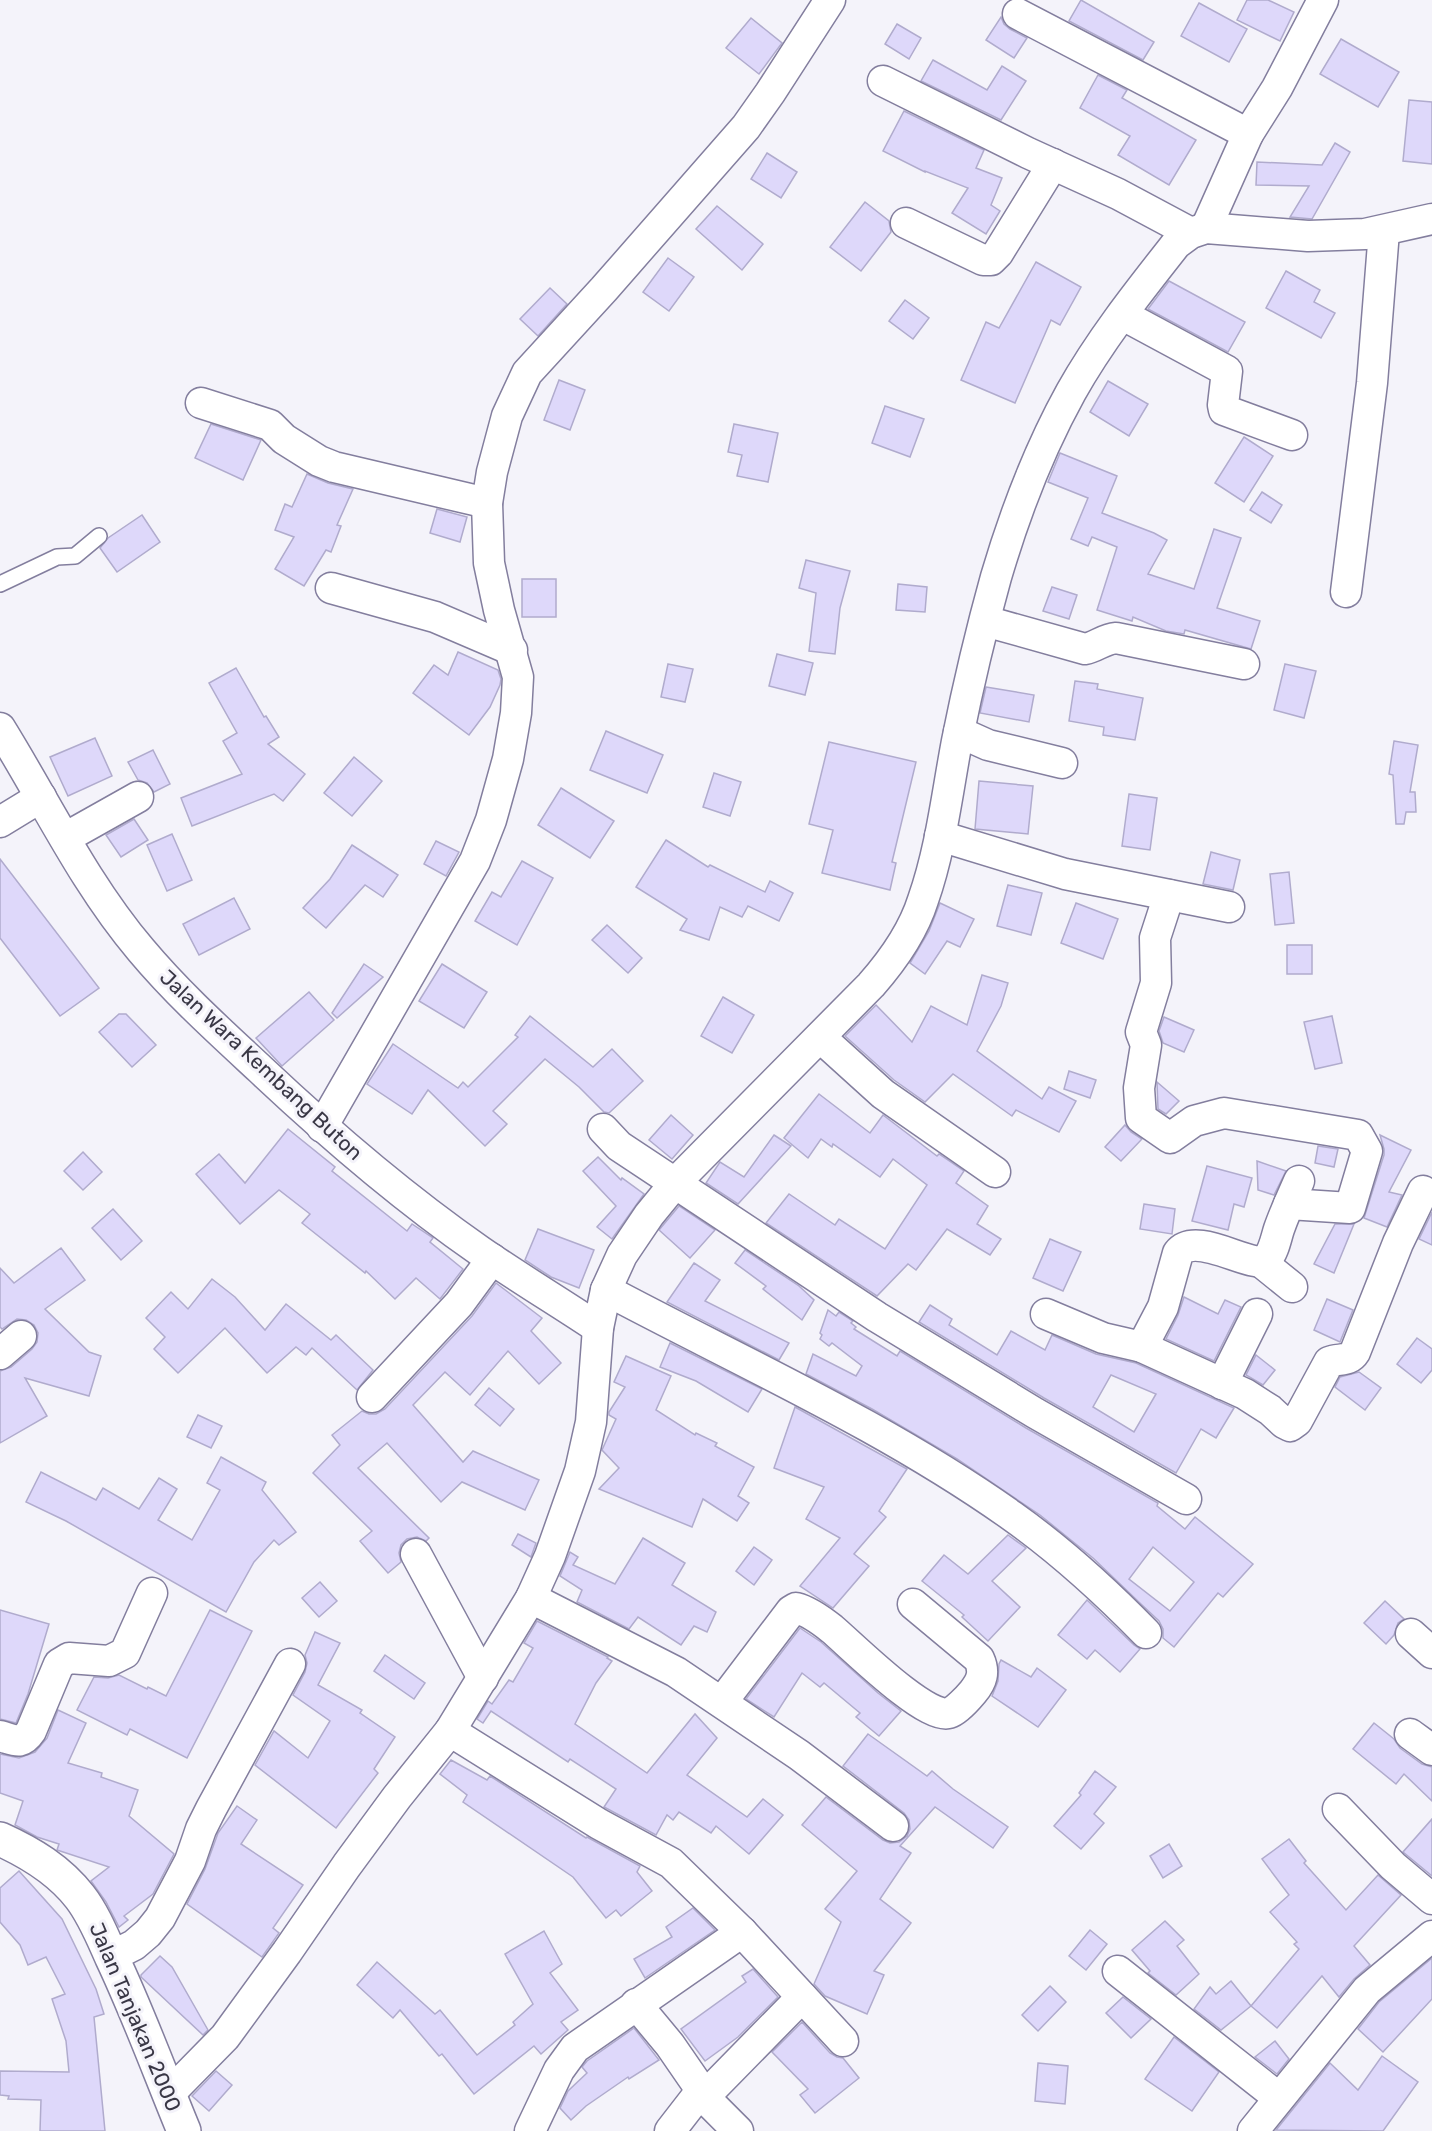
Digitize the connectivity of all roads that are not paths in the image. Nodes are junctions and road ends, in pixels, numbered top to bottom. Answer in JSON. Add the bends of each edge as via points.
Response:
{"nodes":[{"id":1,"x":830,"y":0,"type":"edge"},
{"id":2,"x":1323,"y":0,"type":"edge"},
{"id":3,"x":1018,"y":14,"type":"dead end"},
{"id":4,"x":883,"y":81,"type":"dead end"},
{"id":5,"x":1248,"y":134,"type":"junction"},
{"id":6,"x":1053,"y":164,"type":"junction"},
{"id":7,"x":1432,"y":219,"type":"edge"},
{"id":8,"x":906,"y":223,"type":"dead end"},
{"id":9,"x":1198,"y":231,"type":"junction"},
{"id":10,"x":1384,"y":231,"type":"junction"},
{"id":11,"x":1123,"y":315,"type":"junction"},
{"id":12,"x":201,"y":403,"type":"dead end"},
{"id":13,"x":1292,"y":435,"type":"dead end"},
{"id":14,"x":487,"y":503,"type":"junction"},
{"id":15,"x":99,"y":536,"type":"dead end"},
{"id":16,"x":0,"y":584,"type":"edge"},
{"id":17,"x":331,"y":588,"type":"dead end"},
{"id":18,"x":1346,"y":592,"type":"dead end"},
{"id":19,"x":985,"y":621,"type":"junction"},
{"id":20,"x":512,"y":650,"type":"junction"},
{"id":21,"x":1244,"y":664,"type":"dead end"},
{"id":22,"x":0,"y":728,"type":"edge"},
{"id":23,"x":959,"y":732,"type":"junction"},
{"id":24,"x":1062,"y":763,"type":"dead end"},
{"id":25,"x":138,"y":797,"type":"dead end"},
{"id":26,"x":41,"y":798,"type":"junction"},
{"id":27,"x":0,"y":822,"type":"edge"},
{"id":28,"x":940,"y":836,"type":"junction"},
{"id":29,"x":64,"y":838,"type":"junction"},
{"id":30,"x":1169,"y":895,"type":"junction"},
{"id":31,"x":1229,"y":907,"type":"dead end"},
{"id":32,"x":820,"y":1037,"type":"junction"},
{"id":33,"x":322,"y":1127,"type":"junction"},
{"id":34,"x":603,"y":1129,"type":"dead end"},
{"id":35,"x":995,"y":1172,"type":"dead end"},
{"id":36,"x":676,"y":1182,"type":"junction"},
{"id":37,"x":1423,"y":1191,"type":"dead end"},
{"id":38,"x":492,"y":1259,"type":"junction"},
{"id":39,"x":1261,"y":1262,"type":"junction"},
{"id":40,"x":1292,"y":1287,"type":"dead end"},
{"id":41,"x":606,"y":1290,"type":"junction"},
{"id":42,"x":1046,"y":1314,"type":"dead end"},
{"id":43,"x":1257,"y":1314,"type":"dead end"},
{"id":44,"x":598,"y":1328,"type":"junction"},
{"id":45,"x":1142,"y":1347,"type":"junction"},
{"id":46,"x":1222,"y":1384,"type":"junction"},
{"id":47,"x":372,"y":1397,"type":"dead end"},
{"id":48,"x":1186,"y":1500,"type":"dead end"},
{"id":49,"x":416,"y":1554,"type":"dead end"},
{"id":50,"x":152,"y":1593,"type":"dead end"},
{"id":51,"x":531,"y":1598,"type":"junction"},
{"id":52,"x":913,"y":1604,"type":"dead end"},
{"id":53,"x":1146,"y":1633,"type":"dead end"},
{"id":54,"x":290,"y":1664,"type":"dead end"},
{"id":55,"x":483,"y":1678,"type":"junction"},
{"id":56,"x":722,"y":1702,"type":"junction"},
{"id":57,"x":450,"y":1731,"type":"junction"},
{"id":58,"x":0,"y":1736,"type":"edge"},
{"id":59,"x":1338,"y":1809,"type":"dead end"},
{"id":60,"x":893,"y":1826,"type":"dead end"},
{"id":61,"x":0,"y":1839,"type":"edge"},
{"id":62,"x":1432,"y":1899,"type":"edge"},
{"id":63,"x":742,"y":1932,"type":"junction"},
{"id":64,"x":1432,"y":1936,"type":"edge"},
{"id":65,"x":112,"y":1956,"type":"junction"},
{"id":66,"x":1118,"y":1971,"type":"dead end"},
{"id":67,"x":802,"y":1997,"type":"junction"},
{"id":68,"x":636,"y":2004,"type":"junction"},
{"id":69,"x":843,"y":2041,"type":"dead end"},
{"id":70,"x":703,"y":2093,"type":"junction"},
{"id":71,"x":169,"y":2094,"type":"junction"},
{"id":72,"x":1279,"y":2098,"type":"junction"},
{"id":73,"x":184,"y":2131,"type":"edge"},
{"id":74,"x":531,"y":2131,"type":"edge"},
{"id":75,"x":670,"y":2131,"type":"edge"},
{"id":76,"x":738,"y":2131,"type":"edge"},
{"id":77,"x":1252,"y":2131,"type":"edge"}],
"edges":[{"from":1,"to":14,"type":"street","via":[[746,127],[527,373],[507,416]]},
{"from":2,"to":5,"type":"street"},
{"from":3,"to":5,"type":"street"},
{"from":4,"to":6,"type":"street"},
{"from":5,"to":9,"type":"street"},
{"from":6,"to":8,"type":"street","via":[[991,260],[983,260]]},
{"from":6,"to":9,"type":"street"},
{"from":7,"to":10,"type":"street"},
{"from":9,"to":10,"type":"street","via":[[1308,236]]},
{"from":9,"to":11,"type":"street","via":[[1176,244]]},
{"from":10,"to":18,"type":"street","via":[[1372,384]]},
{"from":11,"to":13,"type":"street","via":[[1227,371],[1224,410]]},
{"from":11,"to":19,"type":"street","via":[[1071,392],[1049,438],[1011,533]]},
{"from":12,"to":14,"type":"street","via":[[270,425],[319,461]]},
{"from":14,"to":20,"type":"street","via":[[489,563]]},
{"from":15,"to":16,"type":"lane","via":[[75,556],[57,557]]},
{"from":17,"to":20,"type":"street","via":[[435,616]]},
{"from":19,"to":21,"type":"street","via":[[1085,649],[1116,638]]},
{"from":19,"to":23,"type":"street"},
{"from":20,"to":33,"type":"street","via":[[518,677],[508,759],[475,861]]},
{"from":22,"to":26,"type":"street","name":"Jalan Wara Kembang Buton"},
{"from":23,"to":24,"type":"street","via":[[988,745]]},
{"from":23,"to":28,"type":"street"},
{"from":25,"to":29,"type":"street"},
{"from":26,"to":27,"type":"street"},
{"from":26,"to":29,"type":"street","name":"Jalan Wara Kembang Buton"},
{"from":28,"to":30,"type":"street","via":[[1065,874]]},
{"from":28,"to":32,"type":"street","via":[[923,902],[908,934],[872,985]]},
{"from":29,"to":33,"type":"street","name":"Jalan Wara Kembang Buton","via":[[140,949],[226,1038]]},
{"from":30,"to":31,"type":"street"},
{"from":30,"to":39,"type":"street","via":[[1155,938],[1156,983],[1141,1032],[1146,1045],[1139,1088],[1141,1118],[1170,1138],[1194,1121],[1224,1113],[1358,1135],[1368,1151],[1350,1208],[1294,1192],[1275,1244]]},
{"from":32,"to":35,"type":"street","via":[[883,1094]]},
{"from":32,"to":36,"type":"street"},
{"from":33,"to":38,"type":"street","name":"Jalan Wara Kembang Buton","via":[[396,1189]]},
{"from":34,"to":36,"type":"street","via":[[619,1146]]},
{"from":36,"to":41,"type":"street","via":[[622,1255]]},
{"from":36,"to":48,"type":"street","via":[[877,1317]]},
{"from":37,"to":46,"type":"street","via":[[1355,1352],[1347,1359],[1329,1362],[1296,1421],[1284,1424],[1270,1410]]},
{"from":38,"to":44,"type":"street","name":"Jalan Wara Kembang Buton"},
{"from":38,"to":47,"type":"street","via":[[459,1304]]},
{"from":39,"to":40,"type":"street"},
{"from":39,"to":45,"type":"street","via":[[1211,1247],[1181,1250],[1163,1306]]},
{"from":41,"to":44,"type":"street"},
{"from":41,"to":53,"type":"street","via":[[854,1418],[969,1486],[1056,1551]]},
{"from":42,"to":45,"type":"street","via":[[1103,1338]]},
{"from":43,"to":46,"type":"street"},
{"from":44,"to":51,"type":"street","via":[[591,1422],[580,1471]]},
{"from":45,"to":46,"type":"street"},
{"from":49,"to":55,"type":"street"},
{"from":50,"to":58,"type":"street","via":[[125,1653],[108,1661],[69,1658],[59,1664],[25,1740]]},
{"from":51,"to":55,"type":"street"},
{"from":51,"to":56,"type":"street","via":[[676,1672]]},
{"from":52,"to":56,"type":"street","via":[[979,1659],[983,1668],[983,1676],[973,1692],[951,1713],[935,1712],[920,1703],[831,1628],[796,1608]]},
{"from":54,"to":65,"type":"street","via":[[211,1809],[190,1861],[160,1918],[134,1945]]},
{"from":55,"to":57,"type":"street"},
{"from":56,"to":60,"type":"street"},
{"from":57,"to":63,"type":"street","via":[[599,1824],[670,1863]]},
{"from":57,"to":71,"type":"street","via":[[366,1839],[225,2037]]},
{"from":59,"to":62,"type":"street","via":[[1393,1866]]},
{"from":61,"to":65,"type":"street","name":"Jalan Tanjakan 2000","via":[[31,1854],[60,1876],[81,1898]]},
{"from":63,"to":67,"type":"street"},
{"from":63,"to":68,"type":"street"},
{"from":64,"to":72,"type":"street","via":[[1368,1990]]},
{"from":65,"to":71,"type":"street","name":"Jalan Tanjakan 2000"},
{"from":66,"to":72,"type":"street"},
{"from":67,"to":69,"type":"street"},
{"from":67,"to":70,"type":"street"},
{"from":68,"to":70,"type":"street"},
{"from":68,"to":74,"type":"street","via":[[575,2048],[559,2070]]},
{"from":70,"to":75,"type":"street"},
{"from":70,"to":76,"type":"street"},
{"from":71,"to":73,"type":"street","name":"Jalan Tanjakan 2000"},
{"from":72,"to":77,"type":"street"}]}
